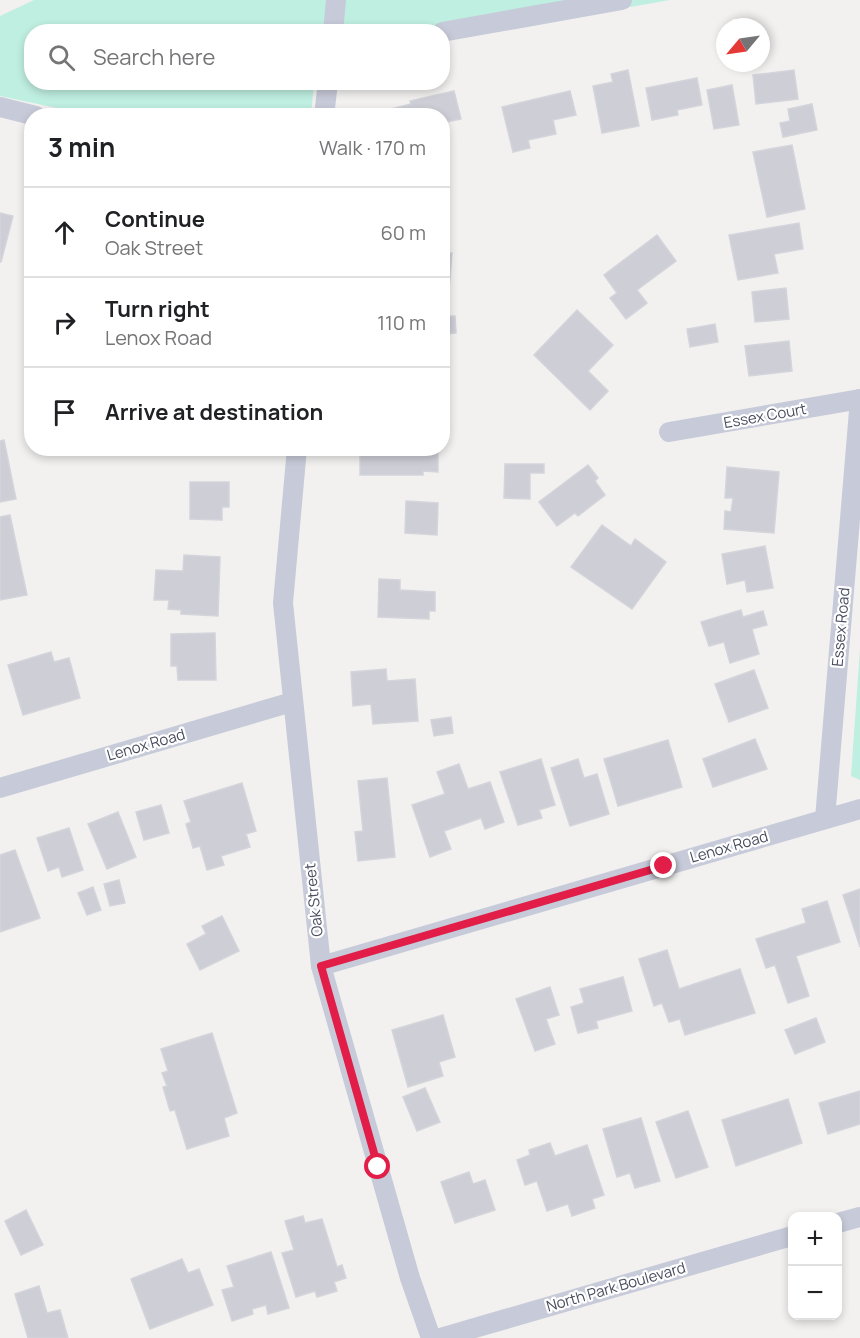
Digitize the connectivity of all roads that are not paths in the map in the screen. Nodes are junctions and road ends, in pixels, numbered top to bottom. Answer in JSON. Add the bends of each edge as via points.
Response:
{"nodes":[{"id":1,"x":336,"y":0,"type":"edge"},
{"id":2,"x":622,"y":0,"type":"edge"},
{"id":3,"x":334,"y":24,"type":"edge"},
{"id":4,"x":450,"y":31,"type":"edge"},
{"id":5,"x":327,"y":90,"type":"edge"},
{"id":6,"x":0,"y":107,"type":"edge"},
{"id":7,"x":325,"y":108,"type":"edge"},
{"id":8,"x":24,"y":113,"type":"edge"},
{"id":9,"x":860,"y":399,"type":"edge"},
{"id":10,"x":669,"y":432,"type":"dead end"},
{"id":11,"x":296,"y":456,"type":"edge"},
{"id":12,"x":292,"y":702,"type":"junction"},
{"id":13,"x":0,"y":788,"type":"edge"},
{"id":14,"x":860,"y":809,"type":"edge"},
{"id":15,"x":825,"y":819,"type":"junction"},
{"id":16,"x":321,"y":966,"type":"junction"},
{"id":17,"x":860,"y":1217,"type":"edge"},
{"id":18,"x":842,"y":1222,"type":"edge"},
{"id":19,"x":788,"y":1237,"type":"edge"},
{"id":20,"x":431,"y":1338,"type":"edge"},
{"id":21,"x":440,"y":1338,"type":"edge"}],
"edges":[{"from":1,"to":3,"type":"street"},
{"from":2,"to":4,"type":"street"},
{"from":5,"to":7,"type":"street"},
{"from":6,"to":8,"type":"street"},
{"from":9,"to":10,"type":"street","name":"Essex Court"},
{"from":9,"to":15,"type":"street","name":"Essex Road"},
{"from":11,"to":12,"type":"street","name":"Oak Street","via":[[283,603]]},
{"from":12,"to":13,"type":"street","name":"Lenox Road"},
{"from":12,"to":16,"type":"street","name":"Oak Street"},
{"from":14,"to":15,"type":"street","name":"Lenox Road"},
{"from":15,"to":16,"type":"street","name":"Lenox Road"},
{"from":16,"to":20,"type":"street","name":"Oak Street","via":[[410,1278]]},
{"from":17,"to":18,"type":"street"},
{"from":19,"to":21,"type":"street","name":"North Park Boulevard"}]}
